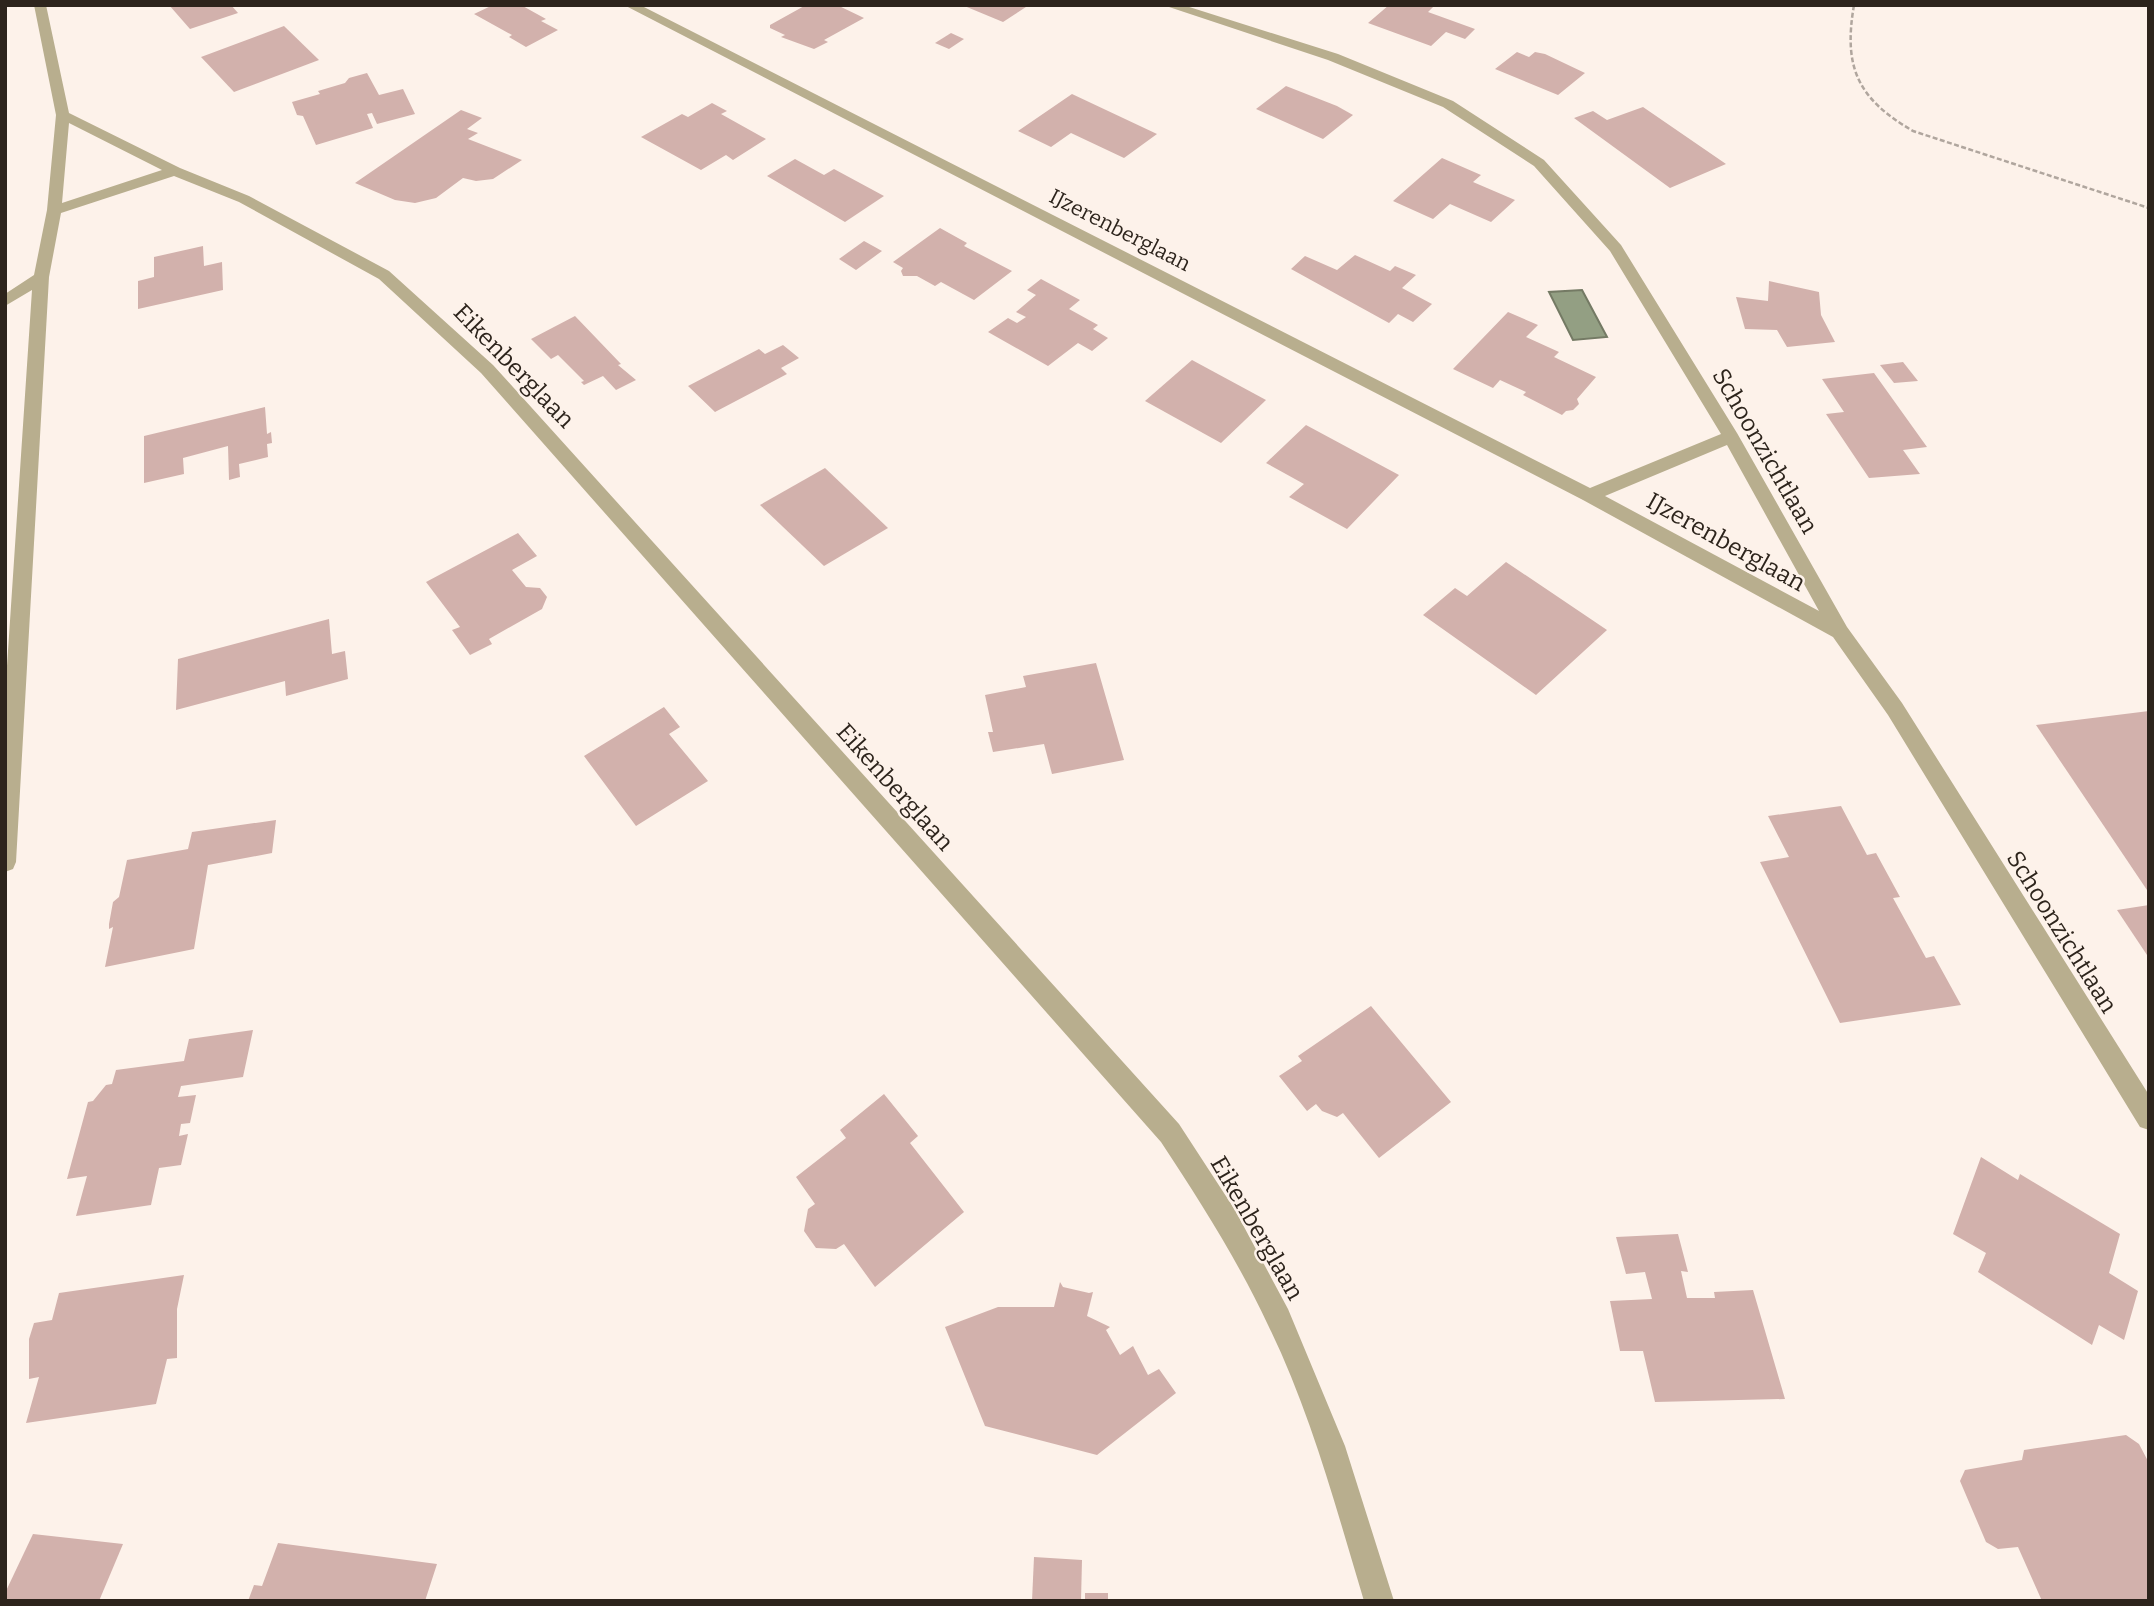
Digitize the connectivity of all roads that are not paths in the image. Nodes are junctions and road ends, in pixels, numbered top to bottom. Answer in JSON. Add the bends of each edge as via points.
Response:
{"nodes":[{"id":1,"x":40,"y":5,"type":"edge"},
{"id":2,"x":630,"y":5,"type":"edge"},
{"id":3,"x":1169,"y":5,"type":"edge"},
{"id":4,"x":63,"y":116,"type":"junction"},
{"id":5,"x":175,"y":171,"type":"junction"},
{"id":6,"x":54,"y":209,"type":"junction"},
{"id":7,"x":41,"y":277,"type":"junction"},
{"id":8,"x":5,"y":301,"type":"edge"},
{"id":9,"x":1731,"y":437,"type":"junction"},
{"id":10,"x":1589,"y":495,"type":"junction"},
{"id":11,"x":1840,"y":632,"type":"junction"},
{"id":12,"x":5,"y":862,"type":"edge"},
{"id":13,"x":2149,"y":1118,"type":"edge"},
{"id":14,"x":1379,"y":1601,"type":"edge"}],
"edges":[{"from":1,"to":4,"type":"street"},
{"from":2,"to":10,"type":"street","name":"IJzerenberglaan"},
{"from":3,"to":9,"type":"street","name":"Schoonzichtlaan","via":[[1333,57],[1448,104],[1539,163],[1616,248]]},
{"from":4,"to":5,"type":"street","name":"Eikenberglaan"},
{"from":4,"to":6,"type":"street"},
{"from":5,"to":6,"type":"street"},
{"from":5,"to":14,"type":"street","name":"Eikenberglaan","via":[[244,199],[384,275],[487,369],[1170,1133],[1226,1219],[1279,1318],[1331,1446]]},
{"from":6,"to":7,"type":"street"},
{"from":7,"to":8,"type":"street"},
{"from":7,"to":12,"type":"street"},
{"from":9,"to":10,"type":"street","name":"IJzerenberglaan"},
{"from":9,"to":11,"type":"street","name":"Schoonzichtlaan"},
{"from":10,"to":11,"type":"street","name":"IJzerenberglaan"},
{"from":11,"to":13,"type":"street","name":"Schoonzichtlaan","via":[[1895,709]]}]}
